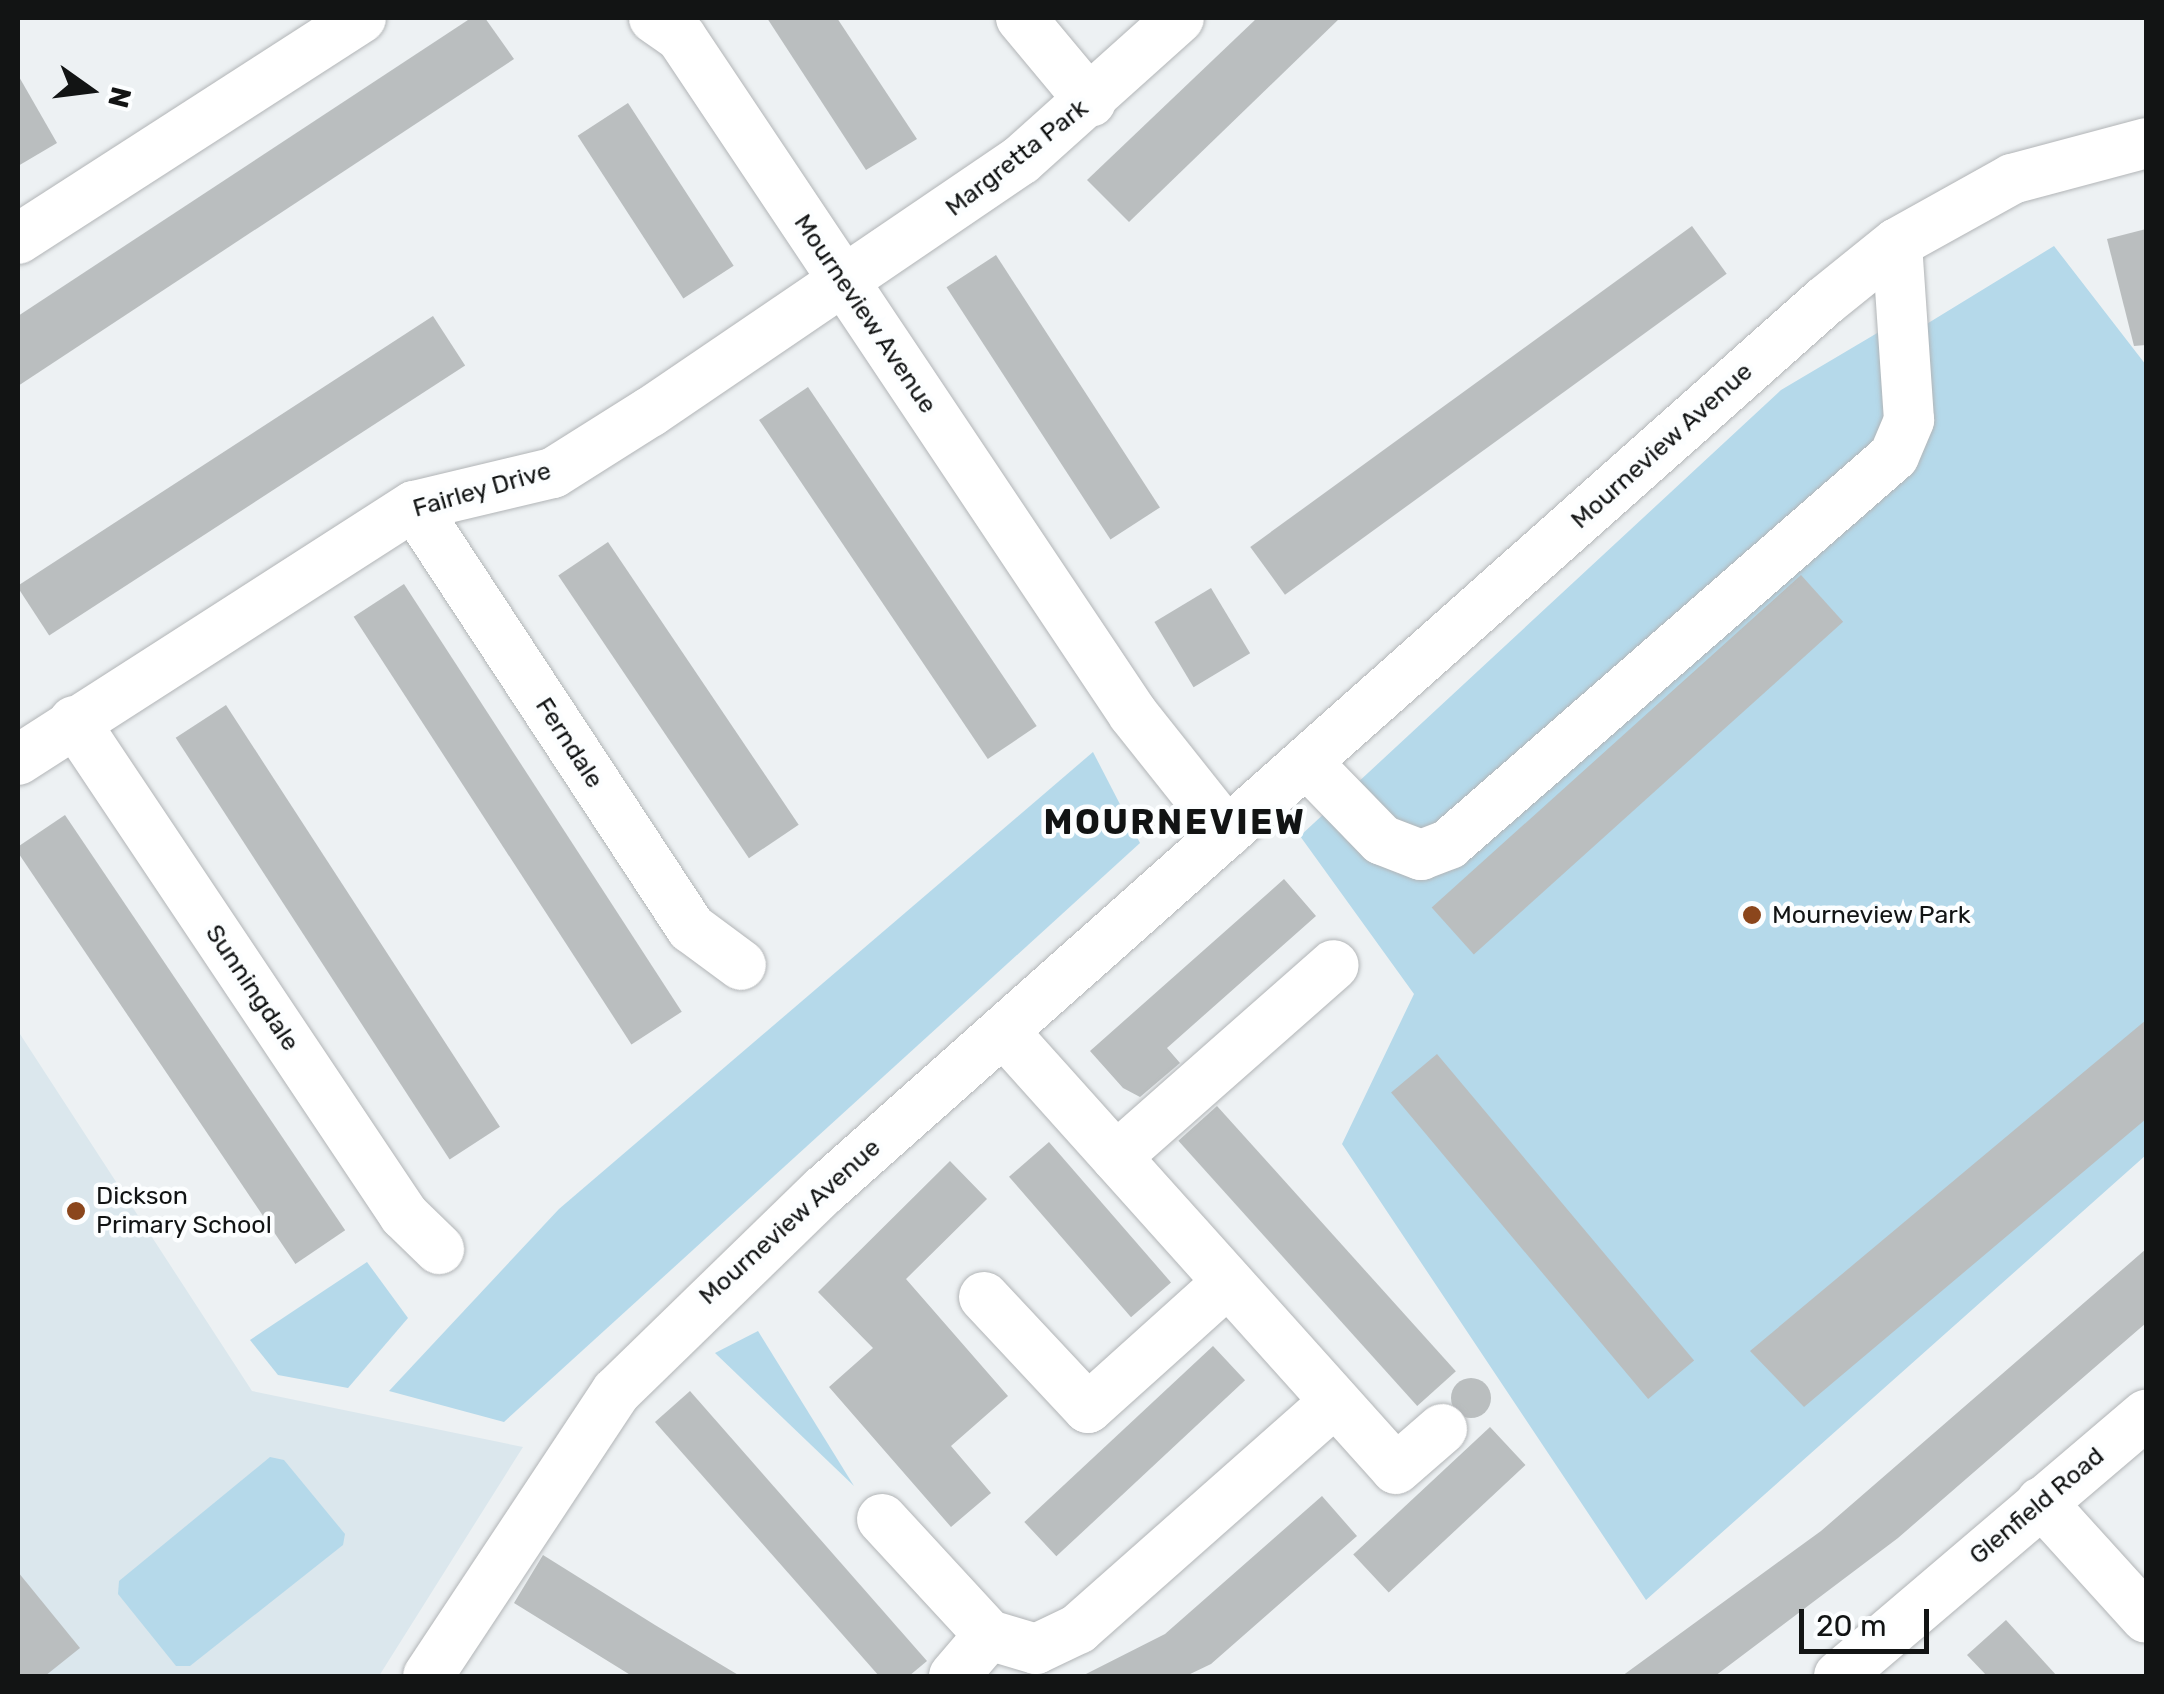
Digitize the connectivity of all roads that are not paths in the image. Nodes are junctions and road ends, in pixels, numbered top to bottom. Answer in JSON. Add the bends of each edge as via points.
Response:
{"nodes":[{"id":1,"x":361,"y":18,"type":"edge"},
{"id":2,"x":1020,"y":18,"type":"edge"},
{"id":3,"x":1178,"y":18,"type":"edge"},
{"id":4,"x":667,"y":27,"type":"edge"},
{"id":5,"x":1091,"y":102,"type":"junction"},
{"id":6,"x":2146,"y":143,"type":"edge"},
{"id":7,"x":18,"y":239,"type":"edge"},
{"id":8,"x":1897,"y":244,"type":"junction"},
{"id":9,"x":845,"y":284,"type":"junction"},
{"id":10,"x":414,"y":506,"type":"junction"},
{"id":11,"x":74,"y":721,"type":"junction"},
{"id":12,"x":18,"y":760,"type":"edge"},
{"id":13,"x":1307,"y":763,"type":"junction"},
{"id":14,"x":1227,"y":832,"type":"junction"},
{"id":15,"x":741,"y":965,"type":"dead end"},
{"id":16,"x":1334,"y":965,"type":"dead end"},
{"id":17,"x":1003,"y":1030,"type":"junction"},
{"id":18,"x":1116,"y":1157,"type":"junction"},
{"id":19,"x":439,"y":1249,"type":"dead end"},
{"id":20,"x":1228,"y":1282,"type":"junction"},
{"id":21,"x":984,"y":1297,"type":"dead end"},
{"id":22,"x":1335,"y":1402,"type":"junction"},
{"id":23,"x":2146,"y":1415,"type":"edge"},
{"id":24,"x":1442,"y":1429,"type":"dead end"},
{"id":25,"x":2042,"y":1502,"type":"junction"},
{"id":26,"x":882,"y":1519,"type":"dead end"},
{"id":27,"x":2146,"y":1618,"type":"edge"},
{"id":28,"x":989,"y":1635,"type":"junction"},
{"id":29,"x":428,"y":1676,"type":"edge"},
{"id":30,"x":954,"y":1676,"type":"edge"},
{"id":31,"x":1839,"y":1676,"type":"edge"}],
"edges":[{"from":1,"to":7,"type":"street"},
{"from":2,"to":5,"type":"street"},
{"from":3,"to":5,"type":"street","name":"Margretta Park"},
{"from":4,"to":9,"type":"street","name":"Mourneview Avenue"},
{"from":5,"to":9,"type":"street","name":"Margretta Park"},
{"from":6,"to":8,"type":"street","name":"Mourneview Avenue","via":[[2012,179]]},
{"from":8,"to":13,"type":"street","name":"Mourneview Avenue"},
{"from":8,"to":13,"type":"street","via":[[1909,420],[1894,456],[1449,844],[1420,855],[1382,840]]},
{"from":9,"to":10,"type":"street","name":"Fairley Drive","via":[[552,473]]},
{"from":9,"to":14,"type":"street","name":"Mourneview Avenue","via":[[1134,714]]},
{"from":10,"to":11,"type":"street","name":"Fairley Drive"},
{"from":10,"to":15,"type":"street","name":"Ferndale","via":[[691,928]]},
{"from":11,"to":12,"type":"street","name":"Fairley Drive"},
{"from":11,"to":19,"type":"street","name":"Sunningdale","via":[[404,1215]]},
{"from":13,"to":14,"type":"street","name":"Mourneview Avenue"},
{"from":14,"to":17,"type":"street","name":"Mourneview Avenue"},
{"from":16,"to":18,"type":"street"},
{"from":17,"to":18,"type":"street"},
{"from":17,"to":29,"type":"street","name":"Mourneview Avenue","via":[[702,1302],[616,1392]]},
{"from":18,"to":20,"type":"street"},
{"from":20,"to":21,"type":"street","via":[[1088,1408]]},
{"from":20,"to":22,"type":"street"},
{"from":22,"to":24,"type":"street","via":[[1396,1470]]},
{"from":22,"to":28,"type":"street","via":[[1078,1629],[1036,1649]]},
{"from":23,"to":25,"type":"street","name":"Glenfield Road"},
{"from":25,"to":27,"type":"street"},
{"from":25,"to":31,"type":"street","name":"Glenfield Road"},
{"from":26,"to":28,"type":"street"},
{"from":28,"to":30,"type":"street"}]}
